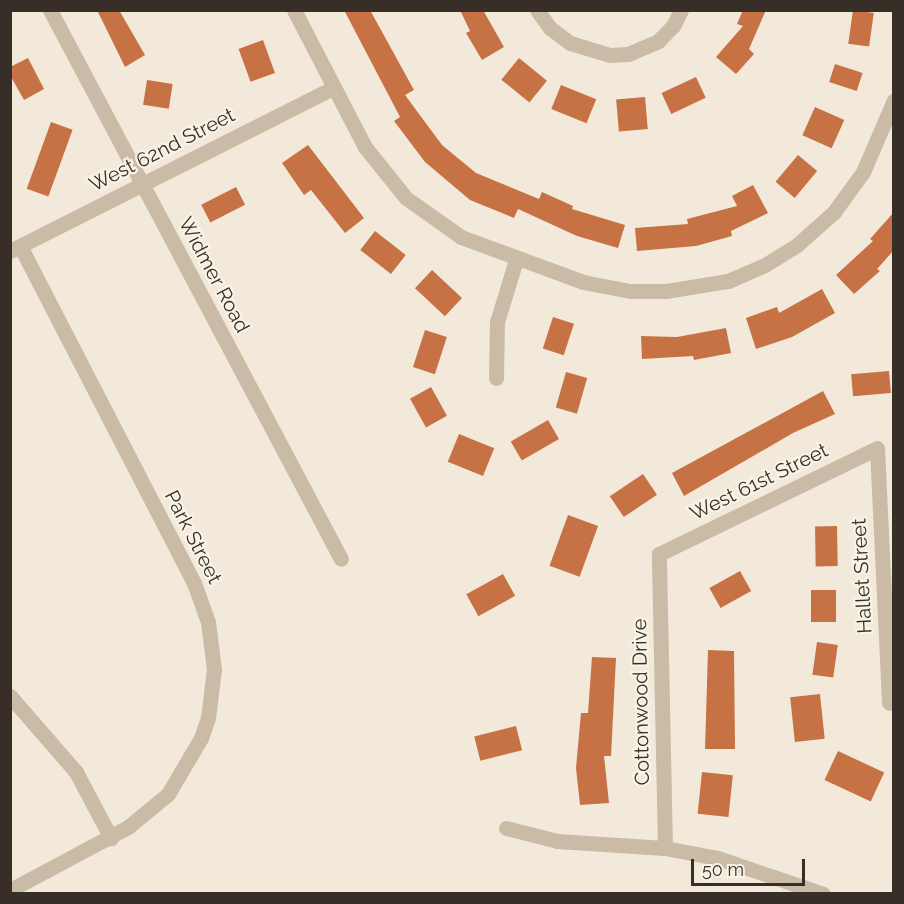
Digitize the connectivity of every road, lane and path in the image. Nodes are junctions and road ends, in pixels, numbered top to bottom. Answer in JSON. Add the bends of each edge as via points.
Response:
{"nodes":[{"id":1,"x":50,"y":10,"type":"edge"},
{"id":2,"x":294,"y":10,"type":"edge"},
{"id":3,"x":537,"y":10,"type":"edge"},
{"id":4,"x":681,"y":10,"type":"edge"},
{"id":5,"x":334,"y":87,"type":"junction"},
{"id":6,"x":894,"y":100,"type":"edge"},
{"id":7,"x":142,"y":183,"type":"junction"},
{"id":8,"x":15,"y":249,"type":"edge"},
{"id":9,"x":516,"y":260,"type":"junction"},
{"id":10,"x":496,"y":378,"type":"dead end"},
{"id":11,"x":878,"y":448,"type":"joint"},
{"id":12,"x":659,"y":554,"type":"joint"},
{"id":13,"x":341,"y":559,"type":"dead end"},
{"id":14,"x":10,"y":696,"type":"edge"},
{"id":15,"x":889,"y":703,"type":"dead end"},
{"id":16,"x":506,"y":828,"type":"dead end"},
{"id":17,"x":111,"y":838,"type":"junction"},
{"id":18,"x":665,"y":848,"type":"junction"},
{"id":19,"x":10,"y":890,"type":"edge"},
{"id":20,"x":823,"y":894,"type":"edge"}],
"edges":[{"from":1,"to":7,"type":"street","name":"Widmer Road"},
{"from":2,"to":5,"type":"street"},
{"from":3,"to":4,"type":"street","via":[[570,43],[609,55],[628,54],[651,45],[673,26]]},
{"from":5,"to":7,"type":"street","name":"West 62nd Street"},
{"from":5,"to":9,"type":"street","via":[[365,147],[406,198],[461,237]]},
{"from":6,"to":9,"type":"street","via":[[863,172],[834,212],[798,244],[765,265],[702,288],[630,291],[591,284]]},
{"from":7,"to":8,"type":"street","name":"West 62nd Street"},
{"from":7,"to":13,"type":"street","name":"Widmer Road"},
{"from":8,"to":17,"type":"street","name":"Park Street","via":[[194,583],[213,646],[208,718],[192,756],[155,807]]},
{"from":9,"to":10,"type":"street","via":[[497,322]]},
{"from":11,"to":12,"type":"street","name":"West 61st Street"},
{"from":11,"to":15,"type":"street","name":"Hallet Street"},
{"from":12,"to":18,"type":"street","name":"Cottonwood Drive"},
{"from":14,"to":17,"type":"street","via":[[76,772]]},
{"from":16,"to":18,"type":"street","via":[[557,842]]},
{"from":17,"to":19,"type":"street"},
{"from":18,"to":20,"type":"street","via":[[718,858]]}]}
